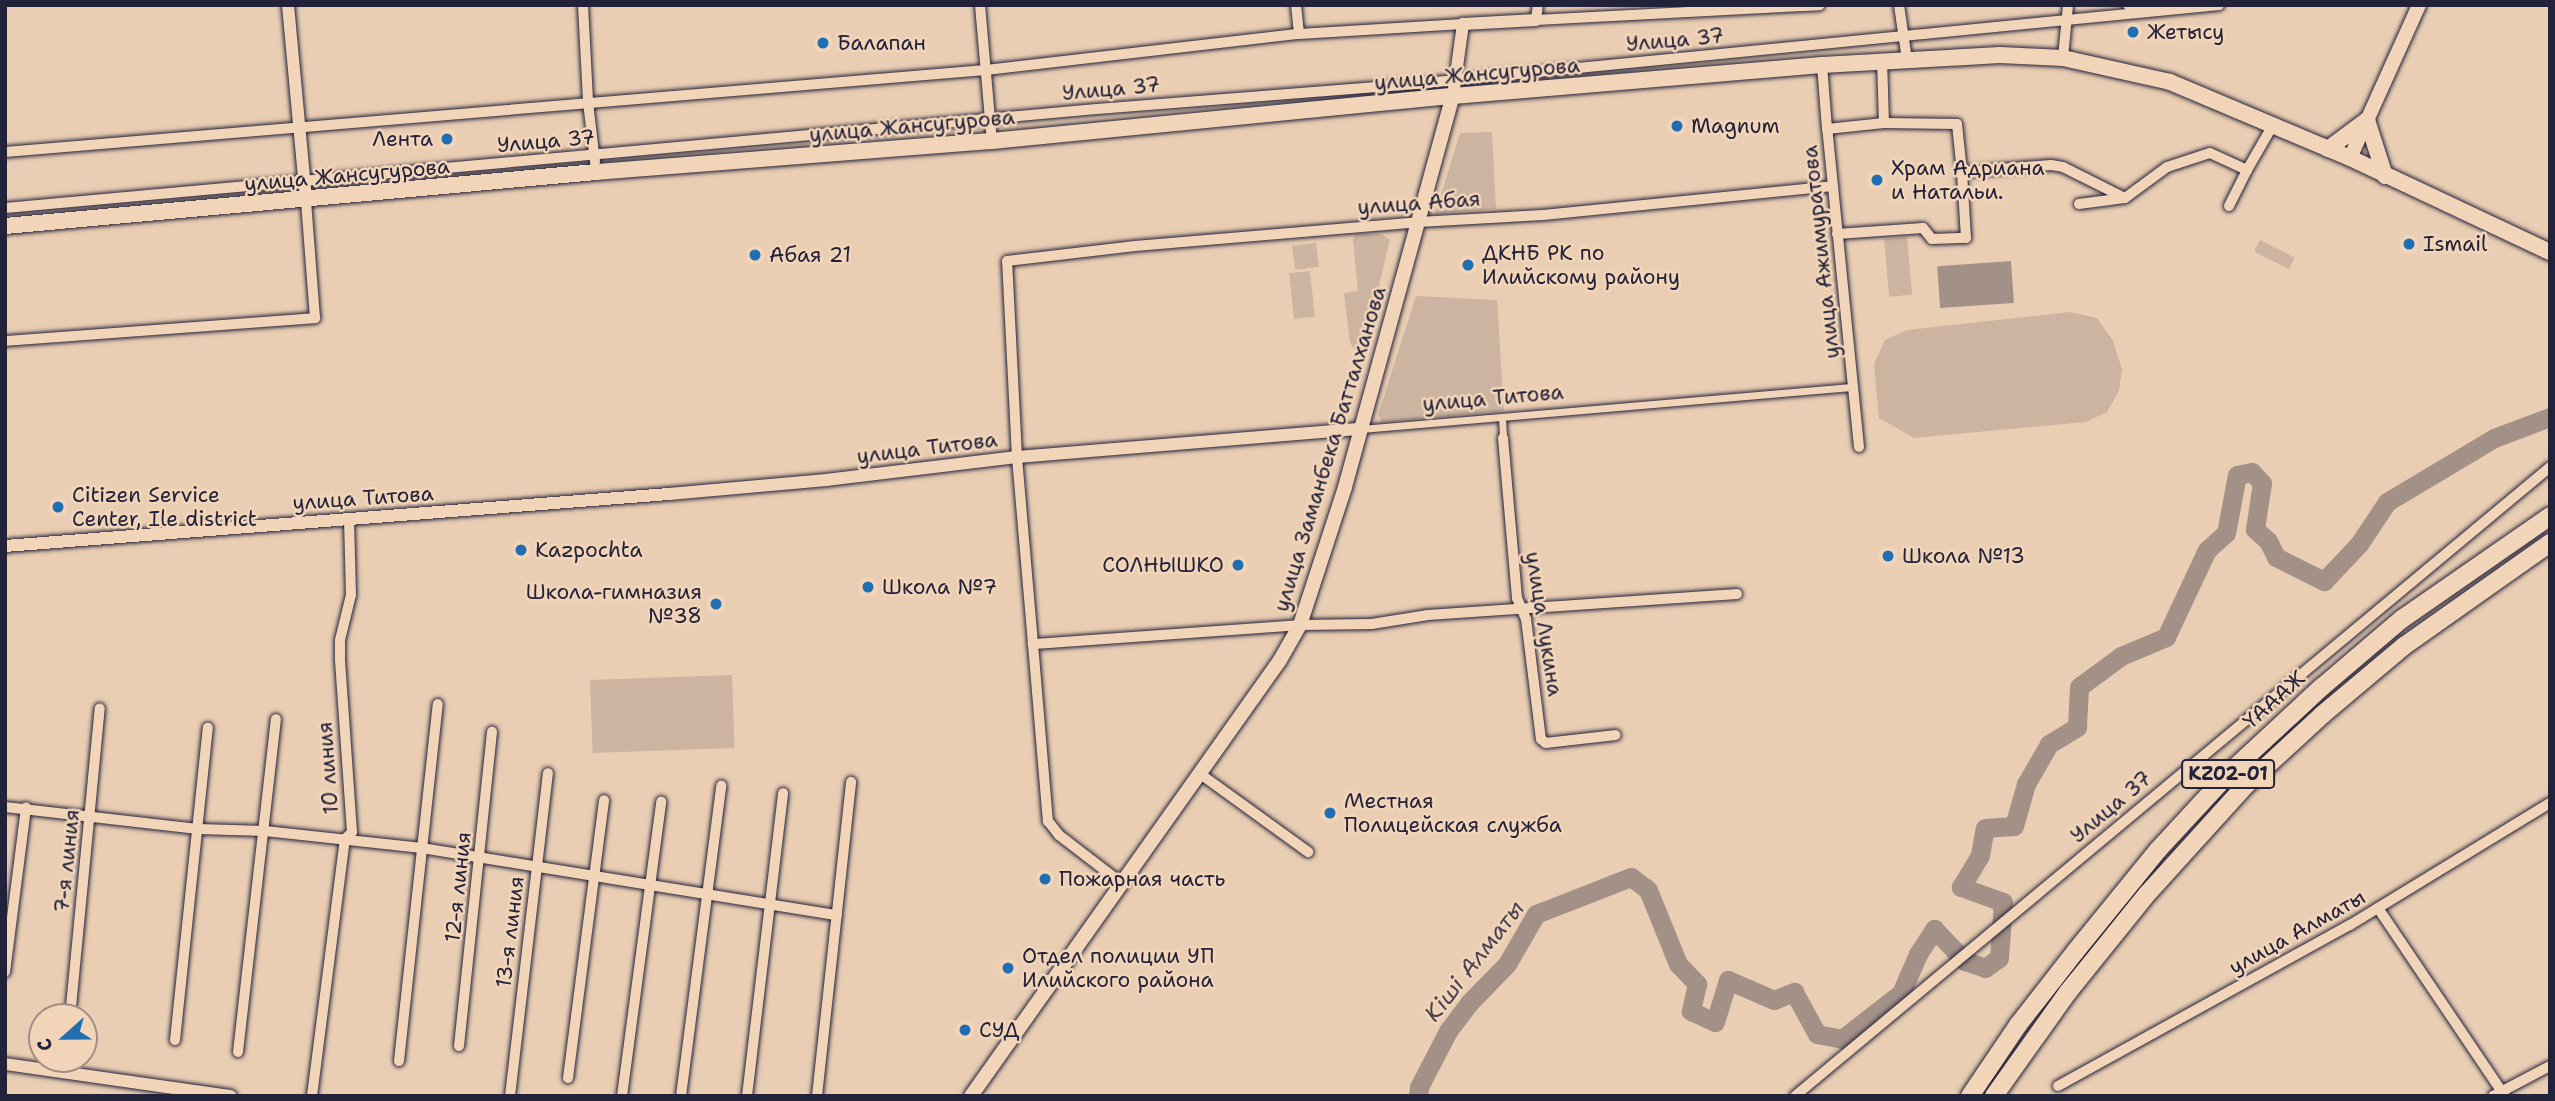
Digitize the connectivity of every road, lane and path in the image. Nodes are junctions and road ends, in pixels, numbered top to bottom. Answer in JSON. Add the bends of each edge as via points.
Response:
{"nodes":[{"id":1,"x":288,"y":5,"type":"edge"},
{"id":2,"x":583,"y":5,"type":"edge"},
{"id":3,"x":980,"y":5,"type":"edge"},
{"id":4,"x":1296,"y":5,"type":"edge"},
{"id":5,"x":1538,"y":5,"type":"edge"},
{"id":6,"x":1820,"y":5,"type":"edge"},
{"id":7,"x":1899,"y":5,"type":"edge"},
{"id":8,"x":2068,"y":5,"type":"edge"},
{"id":9,"x":2128,"y":5,"type":"edge"},
{"id":10,"x":2203,"y":5,"type":"edge"},
{"id":11,"x":2219,"y":5,"type":"edge"},
{"id":12,"x":2419,"y":5,"type":"edge"},
{"id":13,"x":1536,"y":20,"type":"junction"},
{"id":14,"x":1463,"y":24,"type":"junction"},
{"id":15,"x":1299,"y":34,"type":"junction"},
{"id":16,"x":2063,"y":58,"type":"junction"},
{"id":17,"x":1907,"y":60,"type":"junction"},
{"id":18,"x":1882,"y":61,"type":"junction"},
{"id":19,"x":1822,"y":65,"type":"junction"},
{"id":20,"x":986,"y":70,"type":"junction"},
{"id":21,"x":1453,"y":96,"type":"junction"},
{"id":22,"x":588,"y":102,"type":"junction"},
{"id":23,"x":2367,"y":120,"type":"junction"},
{"id":24,"x":1884,"y":123,"type":"junction"},
{"id":25,"x":299,"y":125,"type":"junction"},
{"id":26,"x":2273,"y":125,"type":"junction"},
{"id":27,"x":1827,"y":129,"type":"junction"},
{"id":28,"x":992,"y":141,"type":"junction"},
{"id":29,"x":2328,"y":149,"type":"junction"},
{"id":30,"x":5,"y":152,"type":"edge"},
{"id":31,"x":2350,"y":158,"type":"junction"},
{"id":32,"x":2247,"y":170,"type":"junction"},
{"id":33,"x":596,"y":172,"type":"junction"},
{"id":34,"x":1962,"y":172,"type":"junction"},
{"id":35,"x":2385,"y":176,"type":"junction"},
{"id":36,"x":1833,"y":187,"type":"junction"},
{"id":37,"x":2125,"y":198,"type":"junction"},
{"id":38,"x":306,"y":200,"type":"junction"},
{"id":39,"x":2079,"y":204,"type":"dead end"},
{"id":40,"x":2229,"y":206,"type":"dead end"},
{"id":41,"x":5,"y":208,"type":"edge"},
{"id":42,"x":1418,"y":222,"type":"junction"},
{"id":43,"x":5,"y":226,"type":"edge"},
{"id":44,"x":1837,"y":234,"type":"junction"},
{"id":45,"x":2550,"y":252,"type":"edge"},
{"id":46,"x":5,"y":341,"type":"edge"},
{"id":47,"x":1854,"y":387,"type":"junction"},
{"id":48,"x":1502,"y":417,"type":"junction"},
{"id":49,"x":1361,"y":429,"type":"junction"},
{"id":50,"x":1503,"y":438,"type":"joint"},
{"id":51,"x":1859,"y":447,"type":"dead end"},
{"id":52,"x":1017,"y":457,"type":"junction"},
{"id":53,"x":2550,"y":467,"type":"edge"},
{"id":54,"x":2550,"y":516,"type":"edge"},
{"id":55,"x":349,"y":518,"type":"junction"},
{"id":56,"x":2550,"y":543,"type":"edge"},
{"id":57,"x":5,"y":546,"type":"edge"},
{"id":58,"x":1737,"y":594,"type":"dead end"},
{"id":59,"x":1521,"y":609,"type":"junction"},
{"id":60,"x":1300,"y":625,"type":"junction"},
{"id":61,"x":1033,"y":644,"type":"junction"},
{"id":62,"x":438,"y":704,"type":"dead end"},
{"id":63,"x":100,"y":708,"type":"dead end"},
{"id":64,"x":276,"y":719,"type":"dead end"},
{"id":65,"x":208,"y":729,"type":"dead end"},
{"id":66,"x":492,"y":732,"type":"dead end"},
{"id":67,"x":1616,"y":735,"type":"dead end"},
{"id":68,"x":548,"y":773,"type":"dead end"},
{"id":69,"x":1199,"y":774,"type":"junction"},
{"id":70,"x":851,"y":782,"type":"dead end"},
{"id":71,"x":721,"y":786,"type":"dead end"},
{"id":72,"x":783,"y":793,"type":"dead end"},
{"id":73,"x":604,"y":800,"type":"dead end"},
{"id":74,"x":661,"y":802,"type":"dead end"},
{"id":75,"x":2550,"y":803,"type":"edge"},
{"id":76,"x":5,"y":807,"type":"edge"},
{"id":77,"x":26,"y":807,"type":"junction"},
{"id":78,"x":92,"y":815,"type":"junction"},
{"id":79,"x":198,"y":829,"type":"junction"},
{"id":80,"x":265,"y":831,"type":"junction"},
{"id":81,"x":345,"y":839,"type":"junction"},
{"id":82,"x":422,"y":848,"type":"junction"},
{"id":83,"x":1308,"y":852,"type":"dead end"},
{"id":84,"x":481,"y":857,"type":"junction"},
{"id":85,"x":537,"y":868,"type":"junction"},
{"id":86,"x":595,"y":876,"type":"junction"},
{"id":87,"x":1120,"y":882,"type":"junction"},
{"id":88,"x":650,"y":887,"type":"junction"},
{"id":89,"x":708,"y":896,"type":"junction"},
{"id":90,"x":769,"y":905,"type":"junction"},
{"id":91,"x":2378,"y":908,"type":"junction"},
{"id":92,"x":838,"y":915,"type":"junction"},
{"id":93,"x":5,"y":972,"type":"edge"},
{"id":94,"x":72,"y":1003,"type":"edge"},
{"id":95,"x":176,"y":1041,"type":"dead end"},
{"id":96,"x":459,"y":1046,"type":"dead end"},
{"id":97,"x":238,"y":1052,"type":"dead end"},
{"id":98,"x":399,"y":1061,"type":"dead end"},
{"id":99,"x":5,"y":1064,"type":"edge"},
{"id":100,"x":2550,"y":1066,"type":"edge"},
{"id":101,"x":568,"y":1078,"type":"dead end"},
{"id":102,"x":2059,"y":1086,"type":"dead end"},
{"id":103,"x":2500,"y":1094,"type":"edge"},
{"id":104,"x":231,"y":1096,"type":"edge"},
{"id":105,"x":312,"y":1096,"type":"edge"},
{"id":106,"x":510,"y":1096,"type":"edge"},
{"id":107,"x":622,"y":1096,"type":"edge"},
{"id":108,"x":681,"y":1096,"type":"edge"},
{"id":109,"x":747,"y":1096,"type":"edge"},
{"id":110,"x":817,"y":1096,"type":"edge"},
{"id":111,"x":971,"y":1096,"type":"edge"},
{"id":112,"x":1795,"y":1096,"type":"edge"},
{"id":113,"x":1970,"y":1096,"type":"edge"},
{"id":114,"x":1994,"y":1096,"type":"edge"}],
"edges":[{"from":1,"to":25,"type":"street"},
{"from":2,"to":22,"type":"street"},
{"from":3,"to":20,"type":"street"},
{"from":4,"to":15,"type":"street"},
{"from":5,"to":13,"type":"street"},
{"from":6,"to":13,"type":"street"},
{"from":7,"to":17,"type":"street"},
{"from":8,"to":16,"type":"street"},
{"from":9,"to":10,"type":"street","via":[[2191,12]]},
{"from":11,"to":41,"type":"street","name":"Улица 37","via":[[1442,82]]},
{"from":12,"to":23,"type":"main road"},
{"from":13,"to":14,"type":"street"},
{"from":14,"to":15,"type":"street"},
{"from":14,"to":21,"type":"street"},
{"from":15,"to":20,"type":"street"},
{"from":16,"to":17,"type":"main road","name":"улица Жансугурова","via":[[2000,55]]},
{"from":16,"to":26,"type":"main road","name":"улица Жансугурова","via":[[2170,82]]},
{"from":17,"to":18,"type":"main road","name":"улица Жансугурова"},
{"from":18,"to":19,"type":"main road","name":"улица Жансугурова"},
{"from":18,"to":24,"type":"street"},
{"from":19,"to":21,"type":"main road","name":"улица Жансугурова"},
{"from":19,"to":27,"type":"street"},
{"from":20,"to":22,"type":"street"},
{"from":20,"to":28,"type":"street"},
{"from":21,"to":28,"type":"main road","name":"улица Жансугурова"},
{"from":21,"to":42,"type":"main road","name":"улица Заманбека Батталханова"},
{"from":22,"to":25,"type":"street"},
{"from":22,"to":33,"type":"street"},
{"from":23,"to":29,"type":"main road"},
{"from":23,"to":31,"type":"main road"},
{"from":23,"to":35,"type":"main road"},
{"from":24,"to":27,"type":"street","name":"улица Ажимуратова"},
{"from":24,"to":34,"type":"street","name":"улица Ажимуратова","via":[[1957,124]]},
{"from":25,"to":30,"type":"street"},
{"from":25,"to":38,"type":"street"},
{"from":26,"to":29,"type":"main road","name":"улица Жансугурова"},
{"from":26,"to":32,"type":"street"},
{"from":27,"to":36,"type":"street","name":"улица Ажимуратова"},
{"from":28,"to":33,"type":"main road","name":"улица Жансугурова"},
{"from":29,"to":31,"type":"main road","name":"улица Жансугурова"},
{"from":31,"to":35,"type":"main road","name":"улица Жансугурова"},
{"from":32,"to":37,"type":"street","via":[[2210,153],[2167,167]]},
{"from":32,"to":40,"type":"street"},
{"from":33,"to":38,"type":"main road","name":"улица Жансугурова"},
{"from":34,"to":37,"type":"street","via":[[2051,165]]},
{"from":34,"to":44,"type":"street","via":[[1966,238],[1931,239],[1923,228]]},
{"from":35,"to":45,"type":"main road","name":"улица Жансугурова"},
{"from":36,"to":42,"type":"street","name":"улица Абая","via":[[1543,215]]},
{"from":36,"to":44,"type":"street","name":"улица Ажимуратова"},
{"from":37,"to":39,"type":"street"},
{"from":38,"to":43,"type":"main road","name":"улица Жансугурова"},
{"from":38,"to":46,"type":"street","via":[[315,318]]},
{"from":42,"to":49,"type":"main road","name":"улица Заманбека Батталханова"},
{"from":42,"to":52,"type":"street","name":"улица Абая","via":[[1007,261]]},
{"from":44,"to":47,"type":"street","name":"улица Ажимуратова"},
{"from":47,"to":48,"type":"street","name":"улица Титова"},
{"from":47,"to":51,"type":"street","name":"улица Ажимуратова"},
{"from":48,"to":49,"type":"street","name":"улица Титова"},
{"from":48,"to":50,"type":"street"},
{"from":49,"to":52,"type":"street","name":"улица Титова"},
{"from":49,"to":60,"type":"main road","name":"улица Заманбека Батталханова"},
{"from":50,"to":59,"type":"street","name":"улица Лукина"},
{"from":52,"to":55,"type":"street","name":"улица Титова","via":[[781,484]]},
{"from":52,"to":61,"type":"street"},
{"from":53,"to":112,"type":"street","name":"Улица 37"},
{"from":54,"to":113,"type":"highway","name":"ҮАААЖ","number":"KZ02-01","via":[[2403,619],[2229,773],[2075,951]]},
{"from":55,"to":57,"type":"street","name":"улица Титова"},
{"from":55,"to":81,"type":"street","name":"10 линия","via":[[351,595],[340,650],[352,832]]},
{"from":56,"to":114,"type":"highway","name":"ҮАААЖ","number":"KZ02-01","via":[[2404,646],[2251,780],[2101,950]]},
{"from":58,"to":59,"type":"street"},
{"from":59,"to":60,"type":"street","via":[[1372,624]]},
{"from":59,"to":67,"type":"street","name":"улица Лукина","via":[[1541,739],[1546,743]]},
{"from":60,"to":61,"type":"street"},
{"from":60,"to":69,"type":"main road","name":"улица Заманбека Батталханова"},
{"from":61,"to":87,"type":"street","via":[[1048,821],[1059,835]]},
{"from":62,"to":82,"type":"street"},
{"from":63,"to":78,"type":"street","name":"7-я линия"},
{"from":64,"to":80,"type":"street"},
{"from":65,"to":79,"type":"street"},
{"from":66,"to":84,"type":"street","name":"12-я линия"},
{"from":68,"to":85,"type":"street","name":"13-я линия"},
{"from":69,"to":83,"type":"street"},
{"from":69,"to":87,"type":"main road","name":"улица Заманбека Батталханова"},
{"from":70,"to":92,"type":"street"},
{"from":71,"to":89,"type":"street"},
{"from":72,"to":90,"type":"street"},
{"from":73,"to":86,"type":"street"},
{"from":74,"to":88,"type":"street"},
{"from":75,"to":91,"type":"street","name":"улица Алматы"},
{"from":76,"to":77,"type":"street"},
{"from":77,"to":78,"type":"street"},
{"from":77,"to":93,"type":"street"},
{"from":78,"to":79,"type":"street"},
{"from":78,"to":94,"type":"street","name":"7-я линия"},
{"from":79,"to":80,"type":"street"},
{"from":79,"to":95,"type":"street"},
{"from":80,"to":81,"type":"street"},
{"from":80,"to":97,"type":"street"},
{"from":81,"to":82,"type":"street"},
{"from":81,"to":105,"type":"street","name":"10 линия"},
{"from":82,"to":84,"type":"street"},
{"from":82,"to":98,"type":"street"},
{"from":84,"to":85,"type":"street"},
{"from":84,"to":96,"type":"street","name":"12-я линия"},
{"from":85,"to":86,"type":"street"},
{"from":85,"to":106,"type":"street","name":"13-я линия"},
{"from":86,"to":88,"type":"street"},
{"from":86,"to":101,"type":"street"},
{"from":87,"to":111,"type":"main road","name":"улица Заманбека Батталханова"},
{"from":88,"to":89,"type":"street"},
{"from":88,"to":107,"type":"street"},
{"from":89,"to":90,"type":"street"},
{"from":89,"to":108,"type":"street"},
{"from":90,"to":92,"type":"street"},
{"from":90,"to":109,"type":"street"},
{"from":91,"to":102,"type":"street","name":"улица Алматы"},
{"from":91,"to":103,"type":"street"},
{"from":92,"to":110,"type":"street"},
{"from":99,"to":104,"type":"street"},
{"from":100,"to":103,"type":"street"}]}
